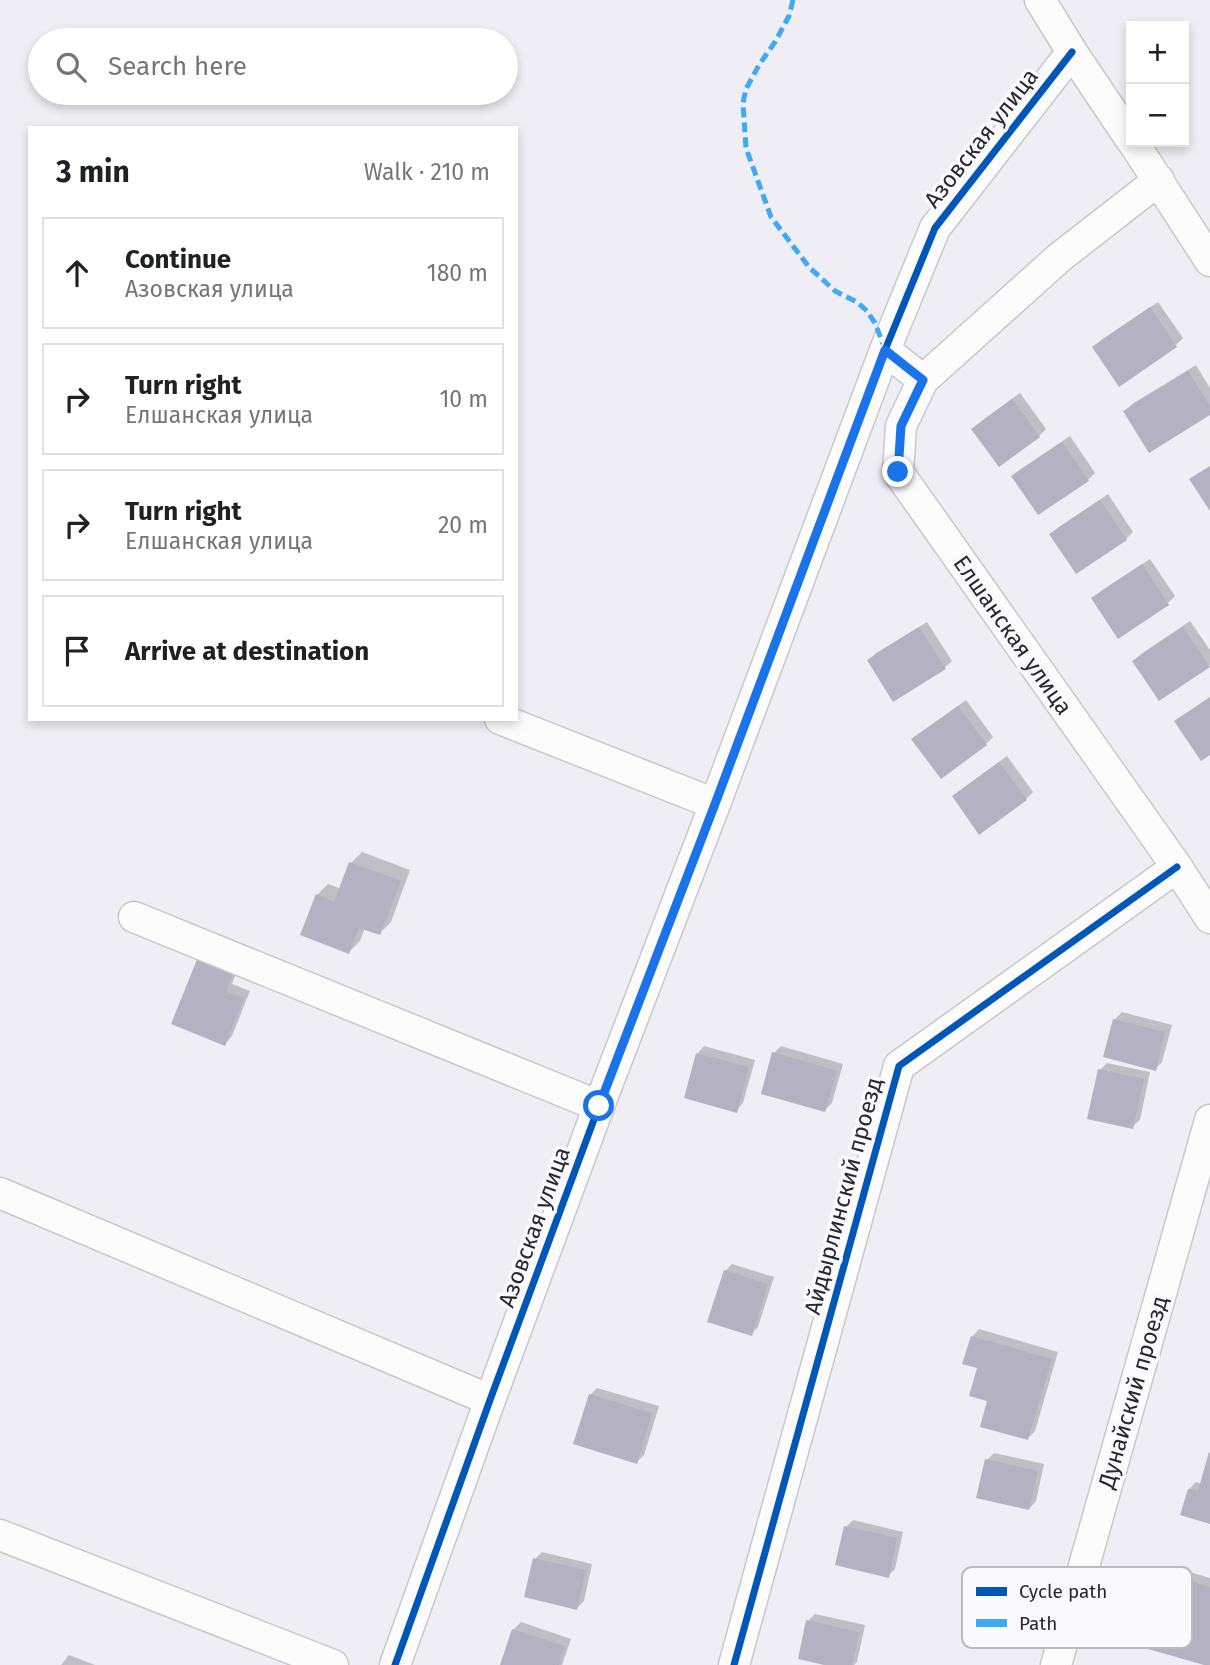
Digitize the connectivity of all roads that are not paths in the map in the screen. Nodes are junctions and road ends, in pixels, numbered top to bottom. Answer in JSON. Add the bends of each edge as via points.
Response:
{"nodes":[{"id":1,"x":1040,"y":0,"type":"edge"},
{"id":2,"x":1072,"y":52,"type":"junction"},
{"id":3,"x":1126,"y":132,"type":"edge"},
{"id":4,"x":1136,"y":147,"type":"edge"},
{"id":5,"x":1159,"y":180,"type":"junction"},
{"id":6,"x":1210,"y":261,"type":"edge"},
{"id":7,"x":885,"y":350,"type":"junction"},
{"id":8,"x":923,"y":380,"type":"junction"},
{"id":9,"x":505,"y":721,"type":"edge"},
{"id":10,"x":715,"y":804,"type":"junction"},
{"id":11,"x":1177,"y":867,"type":"junction"},
{"id":12,"x":134,"y":917,"type":"dead end"},
{"id":13,"x":1210,"y":918,"type":"edge"},
{"id":14,"x":599,"y":1106,"type":"junction"},
{"id":15,"x":1210,"y":1120,"type":"edge"},
{"id":16,"x":0,"y":1193,"type":"edge"},
{"id":17,"x":490,"y":1401,"type":"junction"},
{"id":18,"x":0,"y":1535,"type":"edge"},
{"id":19,"x":1084,"y":1567,"type":"edge"},
{"id":20,"x":1061,"y":1648,"type":"edge"},
{"id":21,"x":333,"y":1665,"type":"edge"},
{"id":22,"x":395,"y":1665,"type":"edge"},
{"id":23,"x":734,"y":1665,"type":"edge"},
{"id":24,"x":1056,"y":1665,"type":"edge"}],
"edges":[{"from":1,"to":2,"type":"street"},
{"from":2,"to":3,"type":"street"},
{"from":2,"to":7,"type":"street","name":"Азовская улица","via":[[935,228]]},
{"from":4,"to":5,"type":"street"},
{"from":5,"to":6,"type":"street"},
{"from":5,"to":8,"type":"street","via":[[1060,257]]},
{"from":7,"to":8,"type":"street"},
{"from":7,"to":10,"type":"street","name":"Азовская улица"},
{"from":8,"to":11,"type":"street","name":"Елшанская улица","via":[[901,426],[898,472]]},
{"from":9,"to":10,"type":"street"},
{"from":10,"to":14,"type":"street","name":"Азовская улица"},
{"from":11,"to":13,"type":"street","name":"Елшанская улица"},
{"from":11,"to":23,"type":"street","name":"Айдырлинский проезд","via":[[899,1066]]},
{"from":12,"to":14,"type":"street"},
{"from":14,"to":17,"type":"street","name":"Азовская улица"},
{"from":15,"to":19,"type":"street","name":"Дунайский проезд"},
{"from":16,"to":17,"type":"street"},
{"from":17,"to":22,"type":"street","name":"Азовская улица"},
{"from":18,"to":21,"type":"street"},
{"from":20,"to":24,"type":"street","name":"Дунайский проезд"}]}
